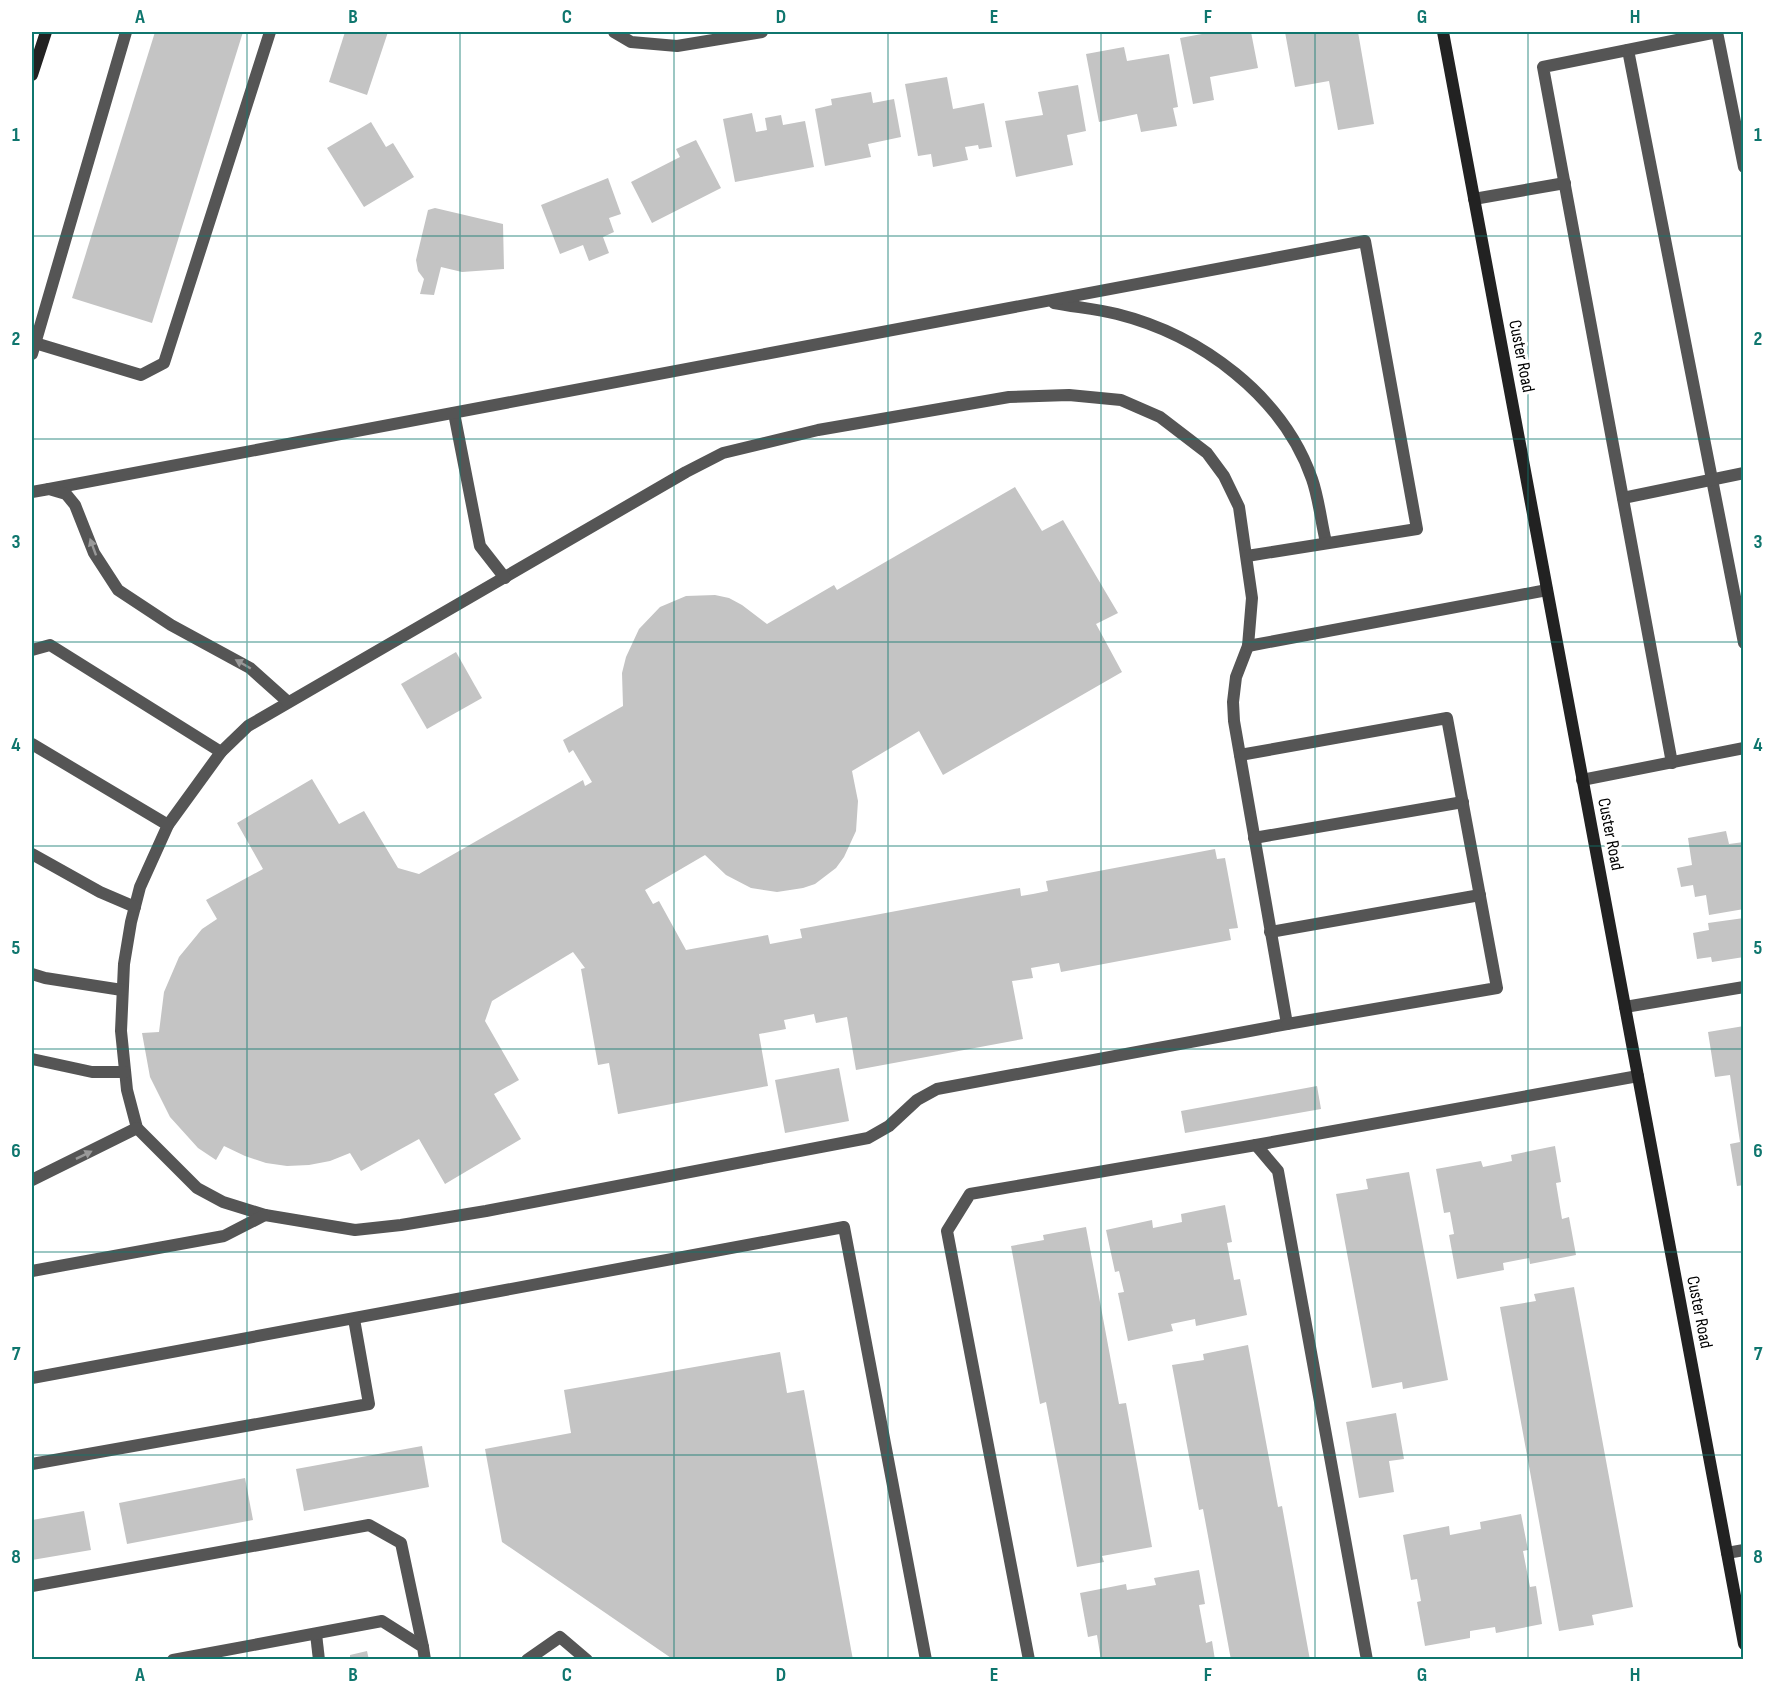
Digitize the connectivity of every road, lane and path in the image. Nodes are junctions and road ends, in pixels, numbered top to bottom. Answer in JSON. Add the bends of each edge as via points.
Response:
{"nodes":[{"id":1,"x":46,"y":32,"type":"edge"},
{"id":2,"x":126,"y":32,"type":"edge"},
{"id":3,"x":270,"y":32,"type":"edge"},
{"id":4,"x":614,"y":32,"type":"edge"},
{"id":5,"x":762,"y":32,"type":"edge"},
{"id":6,"x":1443,"y":32,"type":"edge"},
{"id":7,"x":1718,"y":32,"type":"edge"},
{"id":8,"x":1628,"y":50,"type":"junction"},
{"id":9,"x":32,"y":75,"type":"edge"},
{"id":10,"x":1743,"y":167,"type":"edge"},
{"id":11,"x":1565,"y":183,"type":"junction"},
{"id":12,"x":1474,"y":199,"type":"junction"},
{"id":13,"x":1045,"y":302,"type":"junction"},
{"id":14,"x":33,"y":348,"type":"edge"},
{"id":15,"x":454,"y":413,"type":"junction"},
{"id":16,"x":1743,"y":473,"type":"edge"},
{"id":17,"x":1712,"y":480,"type":"junction"},
{"id":18,"x":49,"y":489,"type":"junction"},
{"id":19,"x":32,"y":492,"type":"edge"},
{"id":20,"x":1623,"y":498,"type":"junction"},
{"id":21,"x":1326,"y":542,"type":"junction"},
{"id":22,"x":1247,"y":556,"type":"junction"},
{"id":23,"x":505,"y":578,"type":"junction"},
{"id":24,"x":1546,"y":590,"type":"junction"},
{"id":25,"x":1743,"y":643,"type":"edge"},
{"id":26,"x":1248,"y":646,"type":"junction"},
{"id":27,"x":32,"y":650,"type":"edge"},
{"id":28,"x":288,"y":702,"type":"junction"},
{"id":29,"x":32,"y":744,"type":"edge"},
{"id":30,"x":1743,"y":748,"type":"edge"},
{"id":31,"x":221,"y":752,"type":"junction"},
{"id":32,"x":1240,"y":755,"type":"junction"},
{"id":33,"x":1672,"y":763,"type":"junction"},
{"id":34,"x":1582,"y":780,"type":"junction"},
{"id":35,"x":1463,"y":802,"type":"junction"},
{"id":36,"x":168,"y":825,"type":"junction"},
{"id":37,"x":1254,"y":838,"type":"junction"},
{"id":38,"x":32,"y":854,"type":"edge"},
{"id":39,"x":1480,"y":895,"type":"junction"},
{"id":40,"x":135,"y":907,"type":"junction"},
{"id":41,"x":1270,"y":932,"type":"junction"},
{"id":42,"x":32,"y":974,"type":"edge"},
{"id":43,"x":1743,"y":987,"type":"edge"},
{"id":44,"x":122,"y":990,"type":"junction"},
{"id":45,"x":1625,"y":1007,"type":"junction"},
{"id":46,"x":1287,"y":1024,"type":"junction"},
{"id":47,"x":32,"y":1059,"type":"edge"},
{"id":48,"x":125,"y":1072,"type":"junction"},
{"id":49,"x":1638,"y":1076,"type":"junction"},
{"id":50,"x":137,"y":1128,"type":"junction"},
{"id":51,"x":1256,"y":1145,"type":"junction"},
{"id":52,"x":32,"y":1180,"type":"edge"},
{"id":53,"x":265,"y":1215,"type":"junction"},
{"id":54,"x":32,"y":1271,"type":"edge"},
{"id":55,"x":354,"y":1319,"type":"junction"},
{"id":56,"x":32,"y":1378,"type":"edge"},
{"id":57,"x":32,"y":1464,"type":"edge"},
{"id":58,"x":1743,"y":1550,"type":"edge"},
{"id":59,"x":1727,"y":1554,"type":"junction"},
{"id":60,"x":32,"y":1586,"type":"edge"},
{"id":61,"x":316,"y":1634,"type":"junction"},
{"id":62,"x":1743,"y":1644,"type":"edge"},
{"id":63,"x":424,"y":1653,"type":"edge"},
{"id":64,"x":173,"y":1659,"type":"edge"},
{"id":65,"x":319,"y":1659,"type":"edge"},
{"id":66,"x":527,"y":1659,"type":"edge"},
{"id":67,"x":587,"y":1659,"type":"edge"},
{"id":68,"x":926,"y":1659,"type":"edge"},
{"id":69,"x":1029,"y":1659,"type":"edge"},
{"id":70,"x":1367,"y":1659,"type":"edge"}],
"edges":[{"from":1,"to":9,"type":"street"},
{"from":2,"to":14,"type":"street"},
{"from":3,"to":14,"type":"street","via":[[164,363],[141,375]]},
{"from":4,"to":5,"type":"street","via":[[631,42],[677,46]]},
{"from":6,"to":12,"type":"street","name":"Custer Road"},
{"from":7,"to":8,"type":"street"},
{"from":7,"to":10,"type":"street"},
{"from":8,"to":11,"type":"street","via":[[1543,67]]},
{"from":8,"to":17,"type":"street"},
{"from":11,"to":12,"type":"street"},
{"from":11,"to":20,"type":"street"},
{"from":12,"to":24,"type":"street","name":"Custer Road"},
{"from":13,"to":15,"type":"street"},
{"from":13,"to":21,"type":"street","via":[[1118,314],[1184,338],[1245,380],[1290,432],[1312,480]]},
{"from":13,"to":21,"type":"street","via":[[1365,242],[1417,528]]},
{"from":15,"to":18,"type":"street"},
{"from":15,"to":23,"type":"street","via":[[480,546]]},
{"from":16,"to":17,"type":"street"},
{"from":17,"to":20,"type":"street"},
{"from":17,"to":25,"type":"street"},
{"from":18,"to":19,"type":"street"},
{"from":28,"to":18,"type":"street","one_way":true,"via":[[250,668],[171,625],[118,590],[94,553],[75,505],[66,494]]},
{"from":20,"to":33,"type":"street"},
{"from":21,"to":22,"type":"street"},
{"from":22,"to":23,"type":"street","via":[[1239,507],[1207,453],[1160,417],[1121,400],[1069,395],[1009,397],[955,405],[818,430],[723,453]]},
{"from":22,"to":26,"type":"street","via":[[1252,598]]},
{"from":23,"to":28,"type":"street"},
{"from":24,"to":26,"type":"street"},
{"from":24,"to":34,"type":"street","name":"Custer Road"},
{"from":26,"to":32,"type":"street","via":[[1236,677],[1233,702]]},
{"from":27,"to":31,"type":"street","via":[[50,645]]},
{"from":28,"to":31,"type":"street","via":[[248,726]]},
{"from":29,"to":36,"type":"street"},
{"from":30,"to":33,"type":"street"},
{"from":31,"to":36,"type":"street"},
{"from":32,"to":35,"type":"street","via":[[1447,718]]},
{"from":32,"to":37,"type":"street"},
{"from":33,"to":34,"type":"street"},
{"from":34,"to":45,"type":"street","name":"Custer Road"},
{"from":35,"to":37,"type":"street"},
{"from":35,"to":39,"type":"street"},
{"from":36,"to":40,"type":"street"},
{"from":37,"to":41,"type":"street"},
{"from":38,"to":40,"type":"street"},
{"from":39,"to":41,"type":"street"},
{"from":39,"to":46,"type":"street","via":[[1497,988]]},
{"from":40,"to":44,"type":"street"},
{"from":41,"to":46,"type":"street"},
{"from":42,"to":44,"type":"street"},
{"from":43,"to":45,"type":"street"},
{"from":44,"to":48,"type":"street"},
{"from":45,"to":49,"type":"street","name":"Custer Road"},
{"from":46,"to":53,"type":"street","via":[[937,1089],[868,1138],[486,1211],[355,1230]]},
{"from":47,"to":48,"type":"street","via":[[92,1072]]},
{"from":48,"to":50,"type":"street"},
{"from":49,"to":51,"type":"street"},
{"from":49,"to":59,"type":"street","name":"Custer Road"},
{"from":52,"to":50,"type":"street","one_way":true},
{"from":50,"to":53,"type":"street","via":[[197,1188],[223,1202]]},
{"from":51,"to":69,"type":"street","via":[[970,1194],[947,1231]]},
{"from":51,"to":70,"type":"street","via":[[1278,1171]]},
{"from":53,"to":54,"type":"street","via":[[224,1236]]},
{"from":55,"to":56,"type":"street"},
{"from":55,"to":57,"type":"street","via":[[369,1404]]},
{"from":55,"to":68,"type":"street","via":[[844,1227]]},
{"from":58,"to":59,"type":"street"},
{"from":59,"to":62,"type":"street","name":"Custer Road"},
{"from":60,"to":63,"type":"street","via":[[369,1526],[400,1543]]},
{"from":61,"to":63,"type":"street","via":[[382,1621]]},
{"from":61,"to":64,"type":"street"},
{"from":61,"to":65,"type":"street"},
{"from":66,"to":67,"type":"street","via":[[560,1637]]}]}
